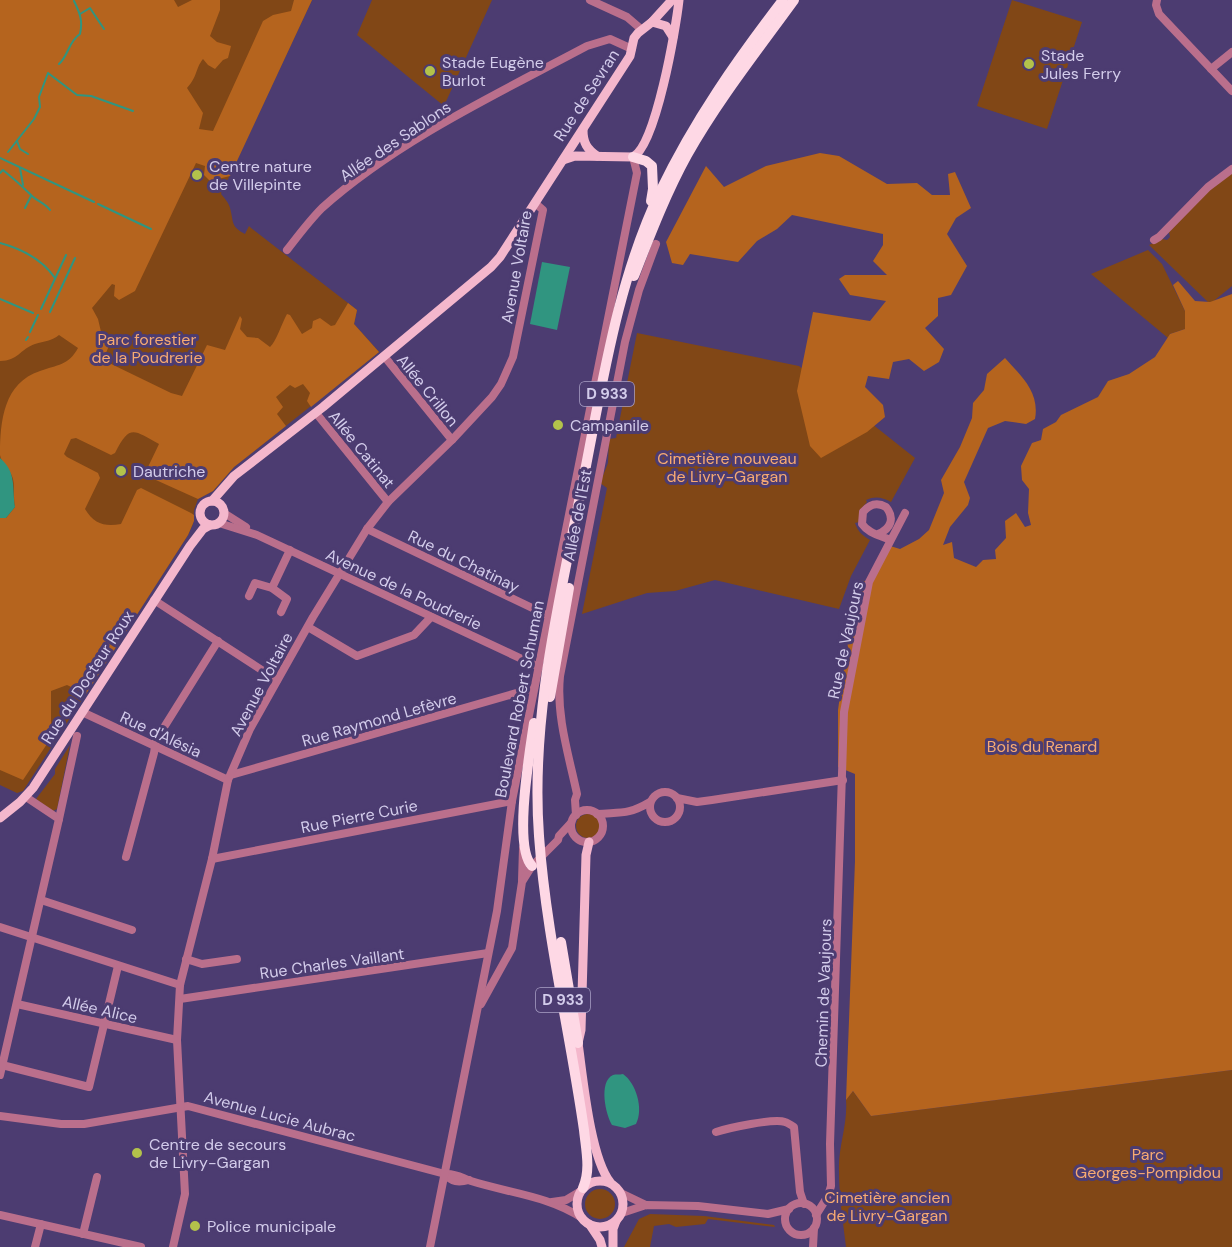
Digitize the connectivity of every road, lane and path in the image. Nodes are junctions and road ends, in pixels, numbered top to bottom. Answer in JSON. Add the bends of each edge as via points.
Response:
{"nodes":[{"id":1,"x":590,"y":0,"type":"edge"},
{"id":2,"x":672,"y":0,"type":"edge"},
{"id":3,"x":679,"y":0,"type":"edge"},
{"id":4,"x":783,"y":0,"type":"edge"},
{"id":5,"x":794,"y":0,"type":"edge"},
{"id":6,"x":1157,"y":0,"type":"edge"},
{"id":7,"x":652,"y":22,"type":"junction"},
{"id":8,"x":641,"y":29,"type":"junction"},
{"id":9,"x":673,"y":37,"type":"junction"},
{"id":10,"x":632,"y":49,"type":"junction"},
{"id":11,"x":1232,"y":52,"type":"edge"},
{"id":12,"x":1211,"y":69,"type":"junction"},
{"id":13,"x":1232,"y":91,"type":"edge"},
{"id":14,"x":583,"y":130,"type":"junction"},
{"id":15,"x":597,"y":156,"type":"junction"},
{"id":16,"x":633,"y":157,"type":"junction"},
{"id":17,"x":563,"y":160,"type":"junction"},
{"id":18,"x":1232,"y":169,"type":"edge"},
{"id":19,"x":535,"y":203,"type":"junction"},
{"id":20,"x":643,"y":232,"type":"junction"},
{"id":21,"x":1154,"y":240,"type":"dead end"},
{"id":22,"x":656,"y":244,"type":"dead end"},
{"id":23,"x":287,"y":250,"type":"dead end"},
{"id":24,"x":384,"y":357,"type":"junction"},
{"id":25,"x":316,"y":413,"type":"junction"},
{"id":26,"x":452,"y":440,"type":"junction"},
{"id":27,"x":249,"y":466,"type":"junction"},
{"id":28,"x":212,"y":501,"type":"junction"},
{"id":29,"x":388,"y":502,"type":"junction"},
{"id":30,"x":890,"y":512,"type":"junction"},
{"id":31,"x":219,"y":517,"type":"junction"},
{"id":32,"x":201,"y":518,"type":"junction"},
{"id":33,"x":367,"y":529,"type":"junction"},
{"id":34,"x":878,"y":534,"type":"junction"},
{"id":35,"x":890,"y":540,"type":"junction"},
{"id":36,"x":190,"y":546,"type":"junction"},
{"id":37,"x":290,"y":550,"type":"junction"},
{"id":38,"x":339,"y":574,"type":"junction"},
{"id":39,"x":272,"y":588,"type":"junction"},
{"id":40,"x":249,"y":596,"type":"dead end"},
{"id":41,"x":154,"y":600,"type":"junction"},
{"id":42,"x":281,"y":612,"type":"dead end"},
{"id":43,"x":549,"y":616,"type":"junction"},
{"id":44,"x":431,"y":617,"type":"junction"},
{"id":45,"x":308,"y":627,"type":"junction"},
{"id":46,"x":218,"y":641,"type":"junction"},
{"id":47,"x":539,"y":667,"type":"junction"},
{"id":48,"x":277,"y":680,"type":"junction"},
{"id":49,"x":534,"y":688,"type":"junction"},
{"id":50,"x":543,"y":697,"type":"junction"},
{"id":51,"x":82,"y":712,"type":"junction"},
{"id":52,"x":77,"y":736,"type":"dead end"},
{"id":53,"x":155,"y":747,"type":"junction"},
{"id":54,"x":229,"y":778,"type":"junction"},
{"id":55,"x":843,"y":780,"type":"junction"},
{"id":56,"x":577,"y":795,"type":"junction"},
{"id":57,"x":26,"y":797,"type":"junction"},
{"id":58,"x":677,"y":798,"type":"junction"},
{"id":59,"x":512,"y":801,"type":"junction"},
{"id":60,"x":650,"y":802,"type":"junction"},
{"id":61,"x":697,"y":802,"type":"junction"},
{"id":62,"x":637,"y":810,"type":"junction"},
{"id":63,"x":680,"y":811,"type":"junction"},
{"id":64,"x":593,"y":812,"type":"junction"},
{"id":65,"x":576,"y":814,"type":"junction"},
{"id":66,"x":651,"y":814,"type":"junction"},
{"id":67,"x":616,"y":815,"type":"junction"},
{"id":68,"x":0,"y":818,"type":"edge"},
{"id":69,"x":59,"y":819,"type":"junction"},
{"id":70,"x":571,"y":823,"type":"junction"},
{"id":71,"x":603,"y":826,"type":"junction"},
{"id":72,"x":575,"y":837,"type":"junction"},
{"id":73,"x":556,"y":842,"type":"junction"},
{"id":74,"x":589,"y":842,"type":"junction"},
{"id":75,"x":523,"y":846,"type":"junction"},
{"id":76,"x":126,"y":857,"type":"dead end"},
{"id":77,"x":212,"y":859,"type":"junction"},
{"id":78,"x":533,"y":865,"type":"junction"},
{"id":79,"x":522,"y":882,"type":"junction"},
{"id":80,"x":41,"y":900,"type":"junction"},
{"id":81,"x":0,"y":927,"type":"edge"},
{"id":82,"x":132,"y":930,"type":"dead end"},
{"id":83,"x":32,"y":938,"type":"junction"},
{"id":84,"x":488,"y":953,"type":"junction"},
{"id":85,"x":237,"y":958,"type":"dead end"},
{"id":86,"x":186,"y":959,"type":"junction"},
{"id":87,"x":505,"y":961,"type":"junction"},
{"id":88,"x":486,"y":962,"type":"junction"},
{"id":89,"x":118,"y":966,"type":"junction"},
{"id":90,"x":180,"y":985,"type":"junction"},
{"id":91,"x":180,"y":999,"type":"junction"},
{"id":92,"x":17,"y":1004,"type":"junction"},
{"id":93,"x":477,"y":1011,"type":"junction"},
{"id":94,"x":105,"y":1024,"type":"junction"},
{"id":95,"x":4,"y":1039,"type":"edge"},
{"id":96,"x":177,"y":1041,"type":"junction"},
{"id":97,"x":578,"y":1043,"type":"junction"},
{"id":98,"x":2,"y":1065,"type":"junction"},
{"id":99,"x":0,"y":1075,"type":"edge"},
{"id":100,"x":179,"y":1106,"type":"junction"},
{"id":101,"x":0,"y":1116,"type":"edge"},
{"id":102,"x":716,"y":1132,"type":"dead end"},
{"id":103,"x":445,"y":1174,"type":"junction"},
{"id":104,"x":97,"y":1177,"type":"dead end"},
{"id":105,"x":609,"y":1182,"type":"junction"},
{"id":106,"x":582,"y":1190,"type":"junction"},
{"id":107,"x":621,"y":1193,"type":"junction"},
{"id":108,"x":551,"y":1202,"type":"junction"},
{"id":109,"x":821,"y":1203,"type":"junction"},
{"id":110,"x":646,"y":1205,"type":"junction"},
{"id":111,"x":807,"y":1205,"type":"junction"},
{"id":112,"x":789,"y":1209,"type":"junction"},
{"id":113,"x":768,"y":1214,"type":"junction"},
{"id":114,"x":0,"y":1215,"type":"edge"},
{"id":115,"x":816,"y":1215,"type":"junction"},
{"id":116,"x":619,"y":1217,"type":"junction"},
{"id":117,"x":582,"y":1218,"type":"junction"},
{"id":118,"x":41,"y":1224,"type":"junction"},
{"id":119,"x":786,"y":1224,"type":"junction"},
{"id":120,"x":590,"y":1225,"type":"junction"},
{"id":121,"x":814,"y":1227,"type":"junction"},
{"id":122,"x":83,"y":1234,"type":"junction"},
{"id":123,"x":798,"y":1235,"type":"junction"},
{"id":124,"x":813,"y":1245,"type":"edge"},
{"id":125,"x":35,"y":1247,"type":"edge"},
{"id":126,"x":141,"y":1247,"type":"edge"},
{"id":127,"x":173,"y":1247,"type":"edge"},
{"id":128,"x":430,"y":1247,"type":"edge"},
{"id":129,"x":602,"y":1247,"type":"edge"},
{"id":130,"x":613,"y":1247,"type":"edge"}],
"edges":[{"from":1,"to":8,"type":"street","via":[[627,17]]},
{"from":2,"to":7,"type":"main road"},
{"from":3,"to":9,"type":"main road"},
{"from":4,"to":20,"type":"highway","number":"D 933","via":[[699,118]]},
{"from":5,"to":97,"type":"highway","number":"D 933","via":[[719,103],[687,155],[633,280],[616,349],[557,653],[545,759],[551,887]]},
{"from":6,"to":12,"type":"street","via":[[1159,14]]},
{"from":7,"to":8,"type":"main road"},
{"from":7,"to":9,"type":"main road","via":[[666,26]]},
{"from":8,"to":10,"type":"main road","name":"Rue de Sevran"},
{"from":9,"to":16,"type":"main road","via":[[647,140]]},
{"from":10,"to":14,"type":"main road","name":"Rue de Sevran"},
{"from":10,"to":23,"type":"street","name":"Allée des Sablons","via":[[610,39],[587,46],[455,116],[383,162],[322,208]]},
{"from":11,"to":12,"type":"street"},
{"from":12,"to":13,"type":"street"},
{"from":14,"to":15,"type":"main road","via":[[584,142]]},
{"from":14,"to":17,"type":"main road","name":"Rue de Sevran"},
{"from":15,"to":16,"type":"main road"},
{"from":15,"to":17,"type":"main road"},
{"from":16,"to":20,"type":"highway","via":[[652,166],[653,189]]},
{"from":16,"to":43,"type":"street","name":"Boulevard Robert Schuman","via":[[637,173]]},
{"from":17,"to":19,"type":"main road","name":"Rue de Sevran"},
{"from":18,"to":21,"type":"street"},
{"from":19,"to":24,"type":"main road","name":"Rue du Docteur Roux","via":[[491,267]]},
{"from":19,"to":26,"type":"street","name":"Avenue Voltaire","via":[[543,210],[513,357],[492,397]]},
{"from":20,"to":50,"type":"highway","number":"D 933","via":[[610,346]]},
{"from":22,"to":56,"type":"street","name":"Allée de l'Est","via":[[625,342],[560,676],[561,720]]},
{"from":24,"to":25,"type":"main road","name":"Rue du Docteur Roux"},
{"from":24,"to":26,"type":"street","name":"Allée Crillon"},
{"from":25,"to":27,"type":"main road","name":"Rue du Docteur Roux"},
{"from":25,"to":29,"type":"street","name":"Allée Catinat"},
{"from":26,"to":29,"type":"street","name":"Avenue Voltaire"},
{"from":27,"to":28,"type":"main road","name":"Rue du Docteur Roux"},
{"from":27,"to":31,"type":"main road","name":"Rue du Docteur Roux","via":[[227,492]]},
{"from":28,"to":31,"type":"main road"},
{"from":28,"to":32,"type":"main road","name":"Rue du Docteur Roux","via":[[201,508]]},
{"from":29,"to":33,"type":"street","name":"Avenue Voltaire"},
{"from":30,"to":34,"type":"street","via":[[890,525]]},
{"from":30,"to":34,"type":"street","via":[[875,504],[863,512],[861,518],[866,529]]},
{"from":30,"to":35,"type":"street","name":"Rue de Vaujours","via":[[903,516]]},
{"from":31,"to":32,"type":"main road"},
{"from":31,"to":36,"type":"main road","name":"Rue du Docteur Roux"},
{"from":31,"to":37,"type":"street","name":"Avenue de la Poudrerie"},
{"from":32,"to":36,"type":"main road","name":"Rue du Docteur Roux"},
{"from":33,"to":38,"type":"street","name":"Avenue Voltaire"},
{"from":33,"to":43,"type":"street","name":"Rue du Chatinay"},
{"from":34,"to":35,"type":"street"},
{"from":35,"to":55,"type":"street","name":"Rue de Vaujours","via":[[869,582],[844,712]]},
{"from":36,"to":41,"type":"main road","name":"Rue du Docteur Roux"},
{"from":37,"to":38,"type":"street","name":"Avenue de la Poudrerie"},
{"from":37,"to":39,"type":"street"},
{"from":38,"to":44,"type":"street","name":"Avenue de la Poudrerie"},
{"from":38,"to":45,"type":"street","name":"Avenue Voltaire"},
{"from":39,"to":40,"type":"street","via":[[255,583]]},
{"from":39,"to":42,"type":"street","via":[[287,599]]},
{"from":41,"to":46,"type":"street"},
{"from":41,"to":51,"type":"main road","name":"Rue du Docteur Roux"},
{"from":43,"to":47,"type":"street","name":"Boulevard Robert Schuman"},
{"from":44,"to":45,"type":"street","via":[[414,635],[357,656]]},
{"from":44,"to":47,"type":"street","name":"Avenue de la Poudrerie"},
{"from":45,"to":48,"type":"street","name":"Avenue Voltaire"},
{"from":46,"to":48,"type":"street"},
{"from":46,"to":53,"type":"street","via":[[158,735]]},
{"from":47,"to":49,"type":"street","name":"Boulevard Robert Schuman"},
{"from":48,"to":54,"type":"street","name":"Avenue Voltaire"},
{"from":49,"to":54,"type":"street","name":"Rue Raymond Lefèvre"},
{"from":49,"to":59,"type":"street","name":"Boulevard Robert Schuman"},
{"from":50,"to":75,"type":"highway","via":[[538,705],[525,786]]},
{"from":50,"to":106,"type":"highway","number":"D 933","via":[[538,759],[539,835],[584,1130],[588,1164]]},
{"from":51,"to":53,"type":"street","name":"Rue d'Alésia"},
{"from":51,"to":57,"type":"main road","name":"Rue du Docteur Roux"},
{"from":52,"to":69,"type":"street"},
{"from":53,"to":54,"type":"street","name":"Rue d'Alésia"},
{"from":53,"to":76,"type":"street"},
{"from":54,"to":77,"type":"street","name":"Avenue Voltaire"},
{"from":55,"to":61,"type":"street"},
{"from":55,"to":109,"type":"street","name":"Chemin de Vaujours","via":[[831,1186]]},
{"from":56,"to":64,"type":"street","name":"Allée de l'Est"},
{"from":56,"to":65,"type":"street","name":"Allée de l'Est"},
{"from":57,"to":68,"type":"main road","name":"Rue du Docteur Roux"},
{"from":57,"to":69,"type":"street"},
{"from":58,"to":60,"type":"street","via":[[671,792],[662,792]]},
{"from":58,"to":61,"type":"street"},
{"from":58,"to":63,"type":"street"},
{"from":59,"to":77,"type":"street","name":"Rue Pierre Curie"},
{"from":59,"to":84,"type":"street","name":"Boulevard Robert Schuman"},
{"from":60,"to":62,"type":"street"},
{"from":60,"to":66,"type":"street"},
{"from":61,"to":63,"type":"street"},
{"from":62,"to":66,"type":"street"},
{"from":62,"to":67,"type":"street"},
{"from":63,"to":66,"type":"street","via":[[676,818],[666,822]]},
{"from":64,"to":65,"type":"street"},
{"from":64,"to":67,"type":"street"},
{"from":64,"to":71,"type":"street"},
{"from":65,"to":70,"type":"street"},
{"from":67,"to":71,"type":"street"},
{"from":69,"to":80,"type":"street"},
{"from":70,"to":72,"type":"street"},
{"from":70,"to":73,"type":"street"},
{"from":71,"to":74,"type":"street","via":[[599,837]]},
{"from":72,"to":73,"type":"street"},
{"from":72,"to":74,"type":"street"},
{"from":73,"to":78,"type":"street"},
{"from":74,"to":97,"type":"main road"},
{"from":75,"to":78,"type":"highway","via":[[528,862]]},
{"from":75,"to":79,"type":"street"},
{"from":77,"to":86,"type":"street","name":"Avenue Voltaire"},
{"from":78,"to":79,"type":"street"},
{"from":79,"to":87,"type":"street","via":[[512,948]]},
{"from":80,"to":82,"type":"street"},
{"from":80,"to":83,"type":"street"},
{"from":81,"to":83,"type":"street"},
{"from":83,"to":89,"type":"street"},
{"from":83,"to":92,"type":"street"},
{"from":84,"to":88,"type":"street","name":"Boulevard Robert Schuman"},
{"from":84,"to":91,"type":"street","name":"Rue Charles Vaillant"},
{"from":85,"to":86,"type":"street","via":[[202,963]]},
{"from":86,"to":90,"type":"street","name":"Avenue Voltaire"},
{"from":87,"to":88,"type":"street"},
{"from":87,"to":93,"type":"street"},
{"from":88,"to":93,"type":"street","name":"Boulevard Robert Schuman"},
{"from":89,"to":90,"type":"street"},
{"from":89,"to":94,"type":"street"},
{"from":90,"to":91,"type":"street","name":"Avenue Voltaire"},
{"from":91,"to":96,"type":"street","name":"Avenue Voltaire"},
{"from":92,"to":94,"type":"street","name":"Allée Alice"},
{"from":92,"to":95,"type":"street"},
{"from":93,"to":103,"type":"street","name":"Boulevard Robert Schuman"},
{"from":94,"to":96,"type":"street","name":"Allée Alice"},
{"from":94,"to":98,"type":"street","via":[[89,1087]]},
{"from":95,"to":98,"type":"street"},
{"from":96,"to":100,"type":"street","name":"Avenue Voltaire"},
{"from":97,"to":105,"type":"main road","number":"D 933","via":[[591,1128],[600,1165]]},
{"from":98,"to":99,"type":"street"},
{"from":100,"to":101,"type":"street","name":"Avenue Lucie Aubrac","via":[[84,1124]]},
{"from":100,"to":103,"type":"street","name":"Avenue Lucie Aubrac"},
{"from":100,"to":127,"type":"street","name":"Avenue Voltaire","via":[[185,1194]]},
{"from":102,"to":111,"type":"street","via":[[777,1120],[794,1127],[800,1192]]},
{"from":103,"to":108,"type":"street","name":"Avenue Lucie Aubrac","via":[[451,1180],[469,1180]]},
{"from":103,"to":128,"type":"street","name":"Boulevard Robert Schuman"},
{"from":104,"to":122,"type":"street"},
{"from":105,"to":106,"type":"main road","via":[[595,1181]]},
{"from":105,"to":107,"type":"main road"},
{"from":106,"to":108,"type":"street","via":[[566,1200]]},
{"from":106,"to":117,"type":"main road","via":[[577,1205]]},
{"from":107,"to":110,"type":"street"},
{"from":107,"to":116,"type":"main road","via":[[623,1206]]},
{"from":108,"to":117,"type":"street","name":"Avenue Lucie Aubrac"},
{"from":109,"to":111,"type":"street"},
{"from":109,"to":115,"type":"street","name":"Chemin de Vaujours"},
{"from":110,"to":113,"type":"street"},
{"from":110,"to":116,"type":"street"},
{"from":111,"to":112,"type":"street"},
{"from":111,"to":115,"type":"street"},
{"from":112,"to":113,"type":"street"},
{"from":112,"to":119,"type":"street"},
{"from":113,"to":119,"type":"street"},
{"from":114,"to":118,"type":"street"},
{"from":115,"to":121,"type":"street"},
{"from":116,"to":120,"type":"main road","via":[[604,1227]]},
{"from":116,"to":130,"type":"main road","via":[[613,1229]]},
{"from":117,"to":120,"type":"main road"},
{"from":118,"to":122,"type":"street"},
{"from":118,"to":125,"type":"street"},
{"from":119,"to":123,"type":"street"},
{"from":120,"to":129,"type":"main road"},
{"from":121,"to":123,"type":"street","via":[[807,1234]]},
{"from":121,"to":124,"type":"street"},
{"from":122,"to":126,"type":"street"},
{"from":123,"to":124,"type":"street"}]}
